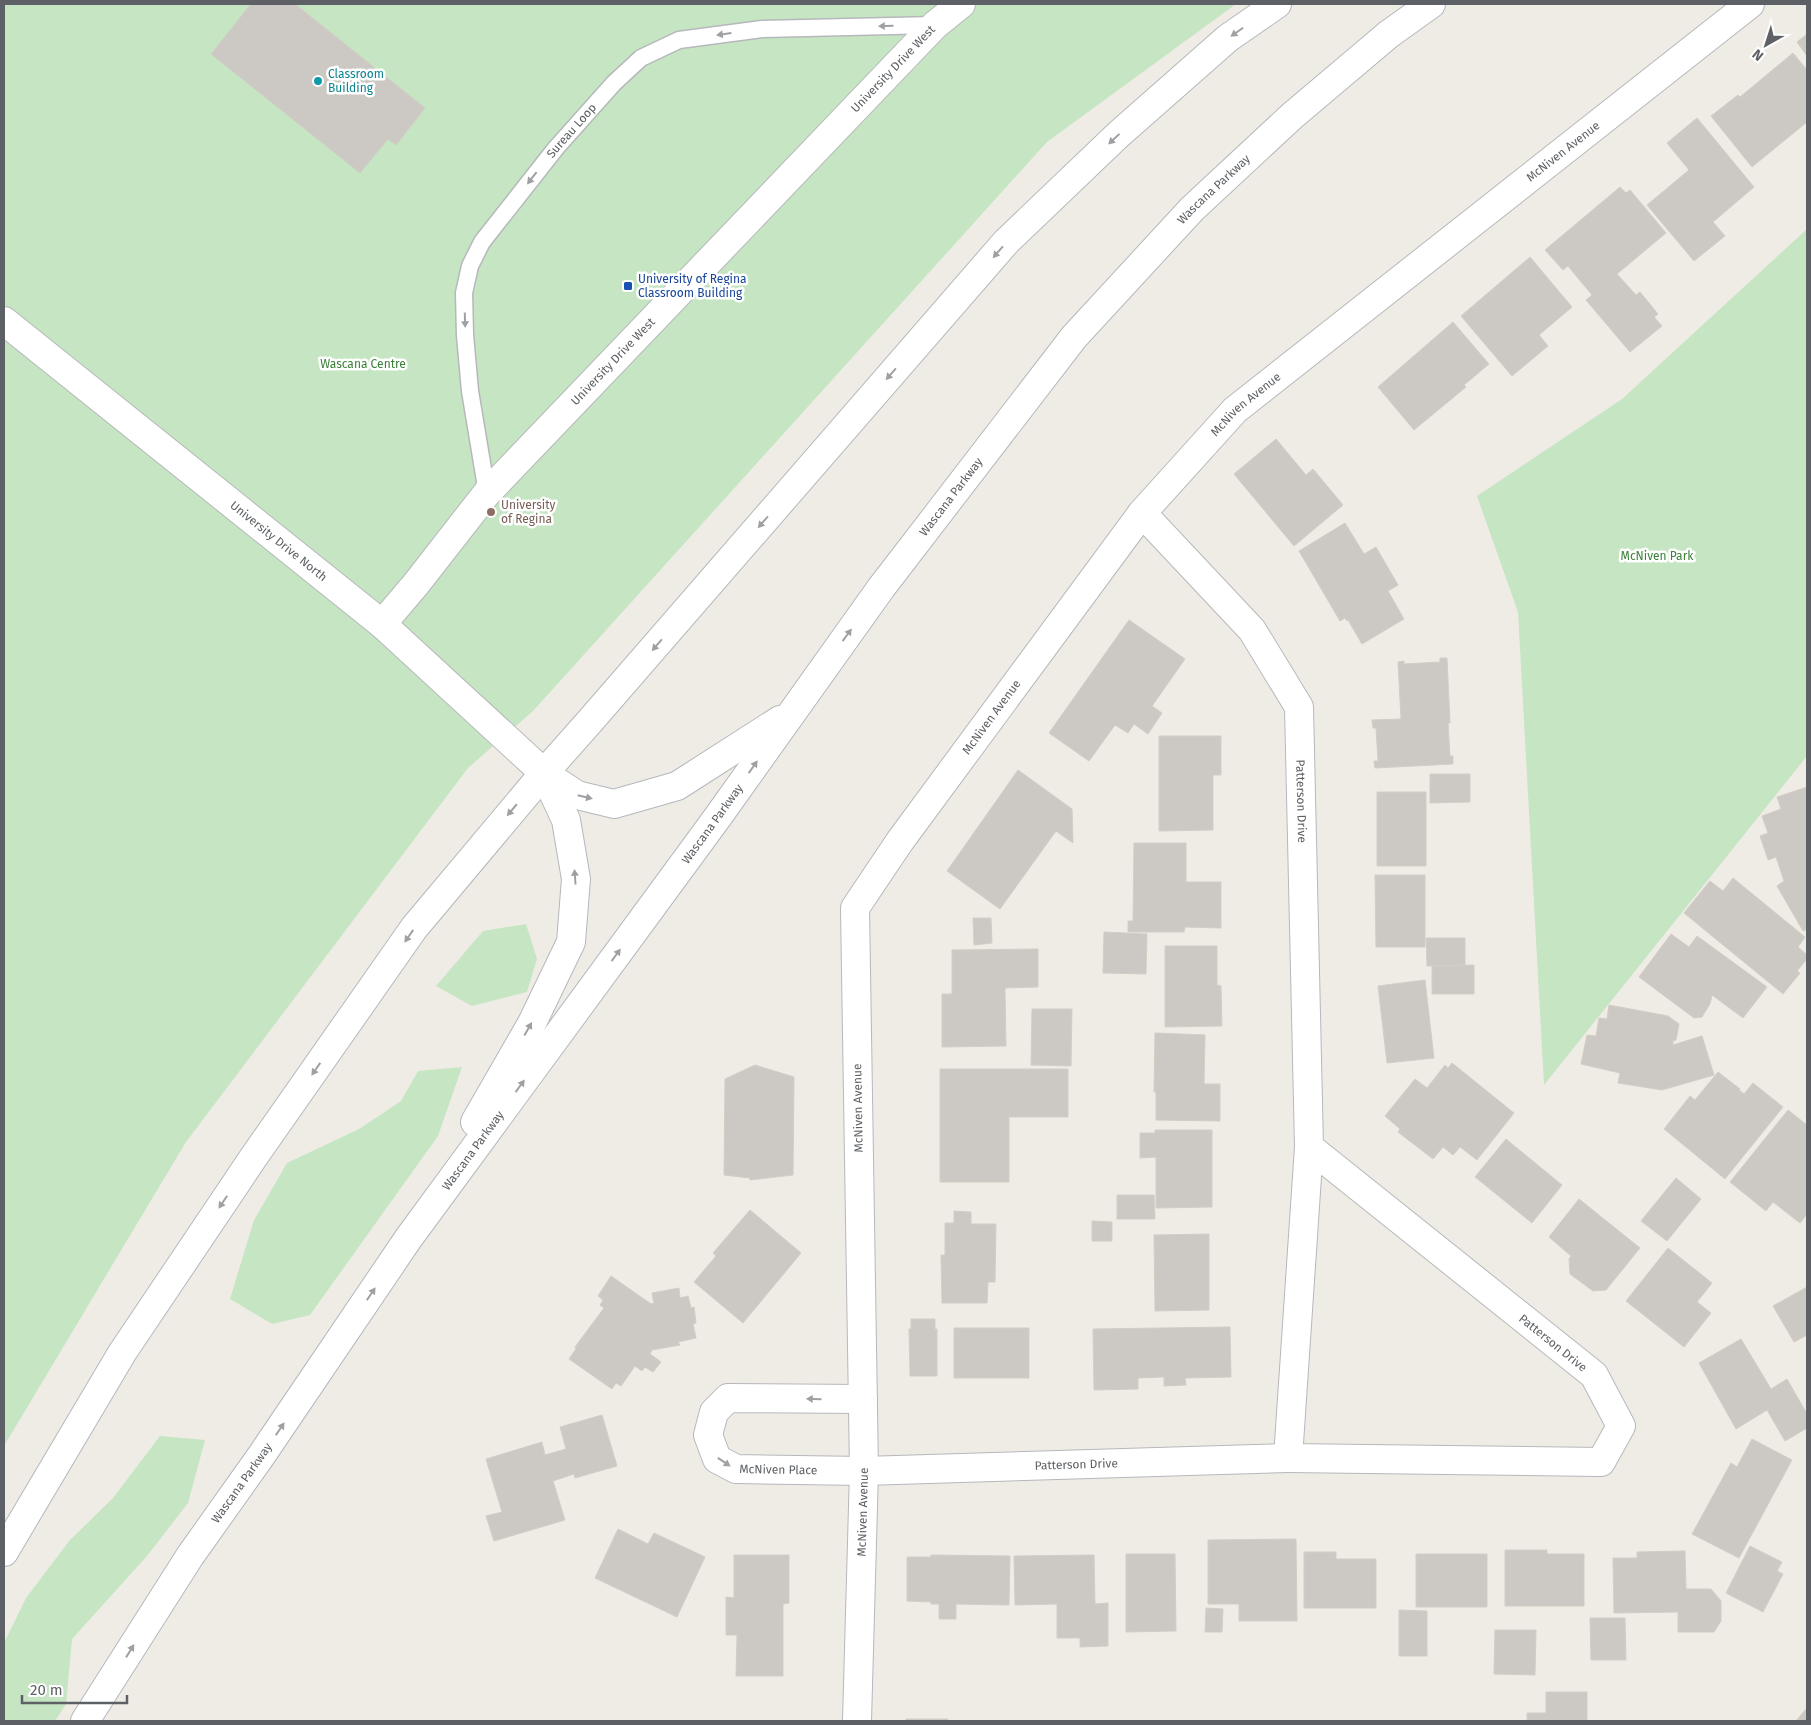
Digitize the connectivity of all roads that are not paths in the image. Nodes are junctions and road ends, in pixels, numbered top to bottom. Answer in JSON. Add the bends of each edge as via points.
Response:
{"nodes":[{"id":1,"x":962,"y":4,"type":"edge"},
{"id":2,"x":1276,"y":4,"type":"edge"},
{"id":3,"x":1430,"y":4,"type":"edge"},
{"id":4,"x":1750,"y":4,"type":"edge"},
{"id":5,"x":935,"y":25,"type":"junction"},
{"id":6,"x":4,"y":321,"type":"edge"},
{"id":7,"x":487,"y":493,"type":"junction"},
{"id":8,"x":1142,"y":513,"type":"junction"},
{"id":9,"x":382,"y":624,"type":"junction"},
{"id":10,"x":792,"y":712,"type":"junction"},
{"id":11,"x":544,"y":773,"type":"junction"},
{"id":12,"x":1309,"y":1147,"type":"junction"},
{"id":13,"x":408,"y":1239,"type":"junction"},
{"id":14,"x":863,"y":1399,"type":"junction"},
{"id":15,"x":1288,"y":1458,"type":"junction"},
{"id":16,"x":864,"y":1471,"type":"junction"},
{"id":17,"x":4,"y":1552,"type":"edge"},
{"id":18,"x":85,"y":1721,"type":"edge"},
{"id":19,"x":857,"y":1721,"type":"edge"}],
"edges":[{"from":1,"to":5,"type":"street","name":"University Drive West"},
{"from":2,"to":11,"type":"street","one_way":true,"via":[[1228,38],[1119,134],[1006,242]]},
{"from":10,"to":3,"type":"street","name":"Wascana Parkway","one_way":true,"via":[[881,588],[1074,337],[1192,209],[1299,110]]},
{"from":4,"to":8,"type":"street","name":"McNiven Avenue","via":[[1235,410]]},
{"from":5,"to":7,"type":"street","name":"University Drive West"},
{"from":5,"to":7,"type":"lane","name":"Sureau Loop","one_way":true,"via":[[762,29],[679,40],[641,58],[614,83],[556,148],[482,242],[470,266],[464,293],[467,354]]},
{"from":6,"to":9,"type":"street","name":"University Drive North"},
{"from":7,"to":9,"type":"street","name":"University Drive West"},
{"from":8,"to":12,"type":"street","name":"Patterson Drive","via":[[1252,630],[1298,707]]},
{"from":8,"to":14,"type":"street","name":"McNiven Avenue","via":[[900,841],[855,908]]},
{"from":9,"to":11,"type":"street","name":"University Drive North"},
{"from":11,"to":10,"type":"street","one_way":true,"via":[[577,796],[614,804],[677,786]]},
{"from":13,"to":10,"type":"street","name":"Wascana Parkway","one_way":true},
{"from":13,"to":11,"type":"street","one_way":true,"via":[[532,1023],[571,942],[576,879],[566,820]]},
{"from":11,"to":17,"type":"street","one_way":true,"via":[[414,928],[253,1158],[122,1353]]},
{"from":12,"to":15,"type":"street","name":"Patterson Drive"},
{"from":12,"to":15,"type":"street","name":"Patterson Drive","via":[[1594,1375],[1621,1426],[1601,1462]]},
{"from":18,"to":13,"type":"street","name":"Wascana Parkway","one_way":true,"via":[[190,1556]]},
{"from":14,"to":16,"type":"street","name":"McNiven Avenue"},
{"from":14,"to":16,"type":"street","name":"McNiven Place","one_way":true,"via":[[728,1398],[714,1412],[708,1435],[717,1459],[736,1469]]},
{"from":15,"to":16,"type":"street","name":"Patterson Drive"},
{"from":16,"to":19,"type":"street","name":"McNiven Avenue"}]}
